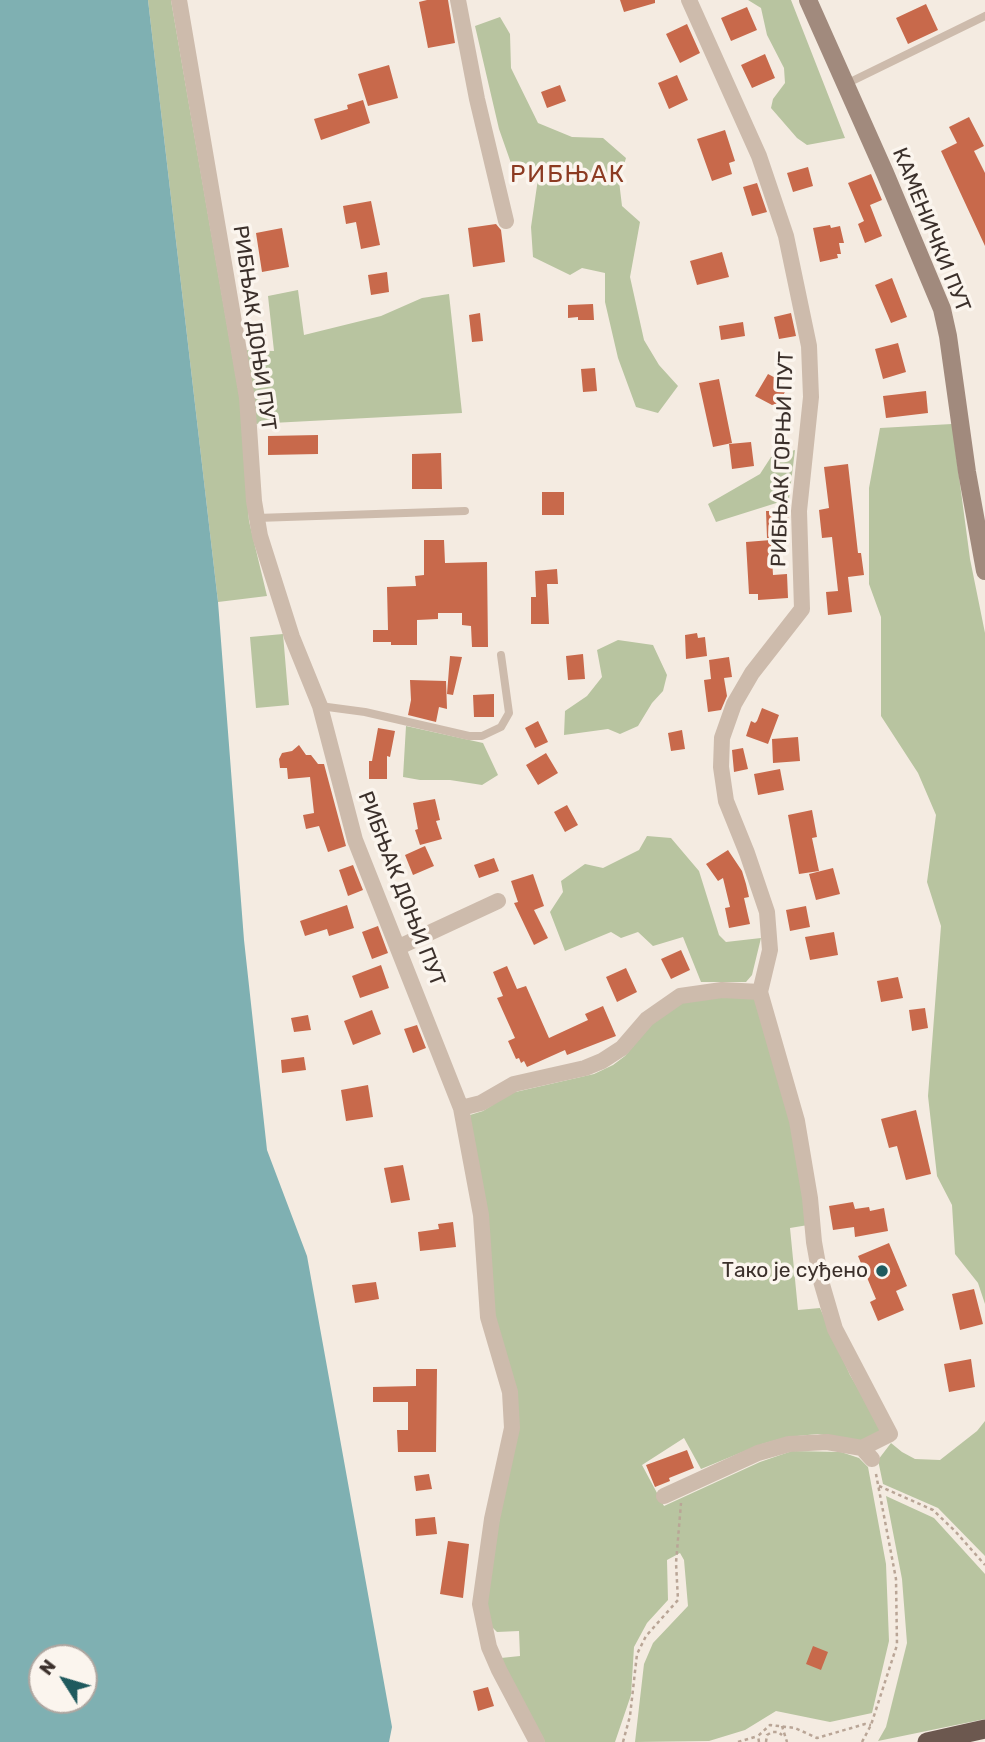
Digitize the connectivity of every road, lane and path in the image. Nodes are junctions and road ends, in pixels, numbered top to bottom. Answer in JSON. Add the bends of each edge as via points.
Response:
{"nodes":[{"id":1,"x":179,"y":0,"type":"edge"},
{"id":2,"x":458,"y":0,"type":"edge"},
{"id":3,"x":688,"y":0,"type":"edge"},
{"id":4,"x":808,"y":0,"type":"edge"},
{"id":5,"x":985,"y":16,"type":"edge"},
{"id":6,"x":846,"y":84,"type":"junction"},
{"id":7,"x":506,"y":221,"type":"dead end"},
{"id":8,"x":465,"y":511,"type":"dead end"},
{"id":9,"x":257,"y":518,"type":"junction"},
{"id":10,"x":985,"y":569,"type":"edge"},
{"id":11,"x":501,"y":655,"type":"dead end"},
{"id":12,"x":320,"y":706,"type":"junction"},
{"id":13,"x":498,"y":901,"type":"dead end"},
{"id":14,"x":399,"y":947,"type":"junction"},
{"id":15,"x":760,"y":992,"type":"junction"},
{"id":16,"x":461,"y":1108,"type":"junction"},
{"id":17,"x":867,"y":1454,"type":"junction"},
{"id":18,"x":879,"y":1486,"type":"junction"},
{"id":19,"x":682,"y":1487,"type":"junction"},
{"id":20,"x":664,"y":1496,"type":"dead end"},
{"id":21,"x":985,"y":1564,"type":"edge"},
{"id":22,"x":871,"y":1725,"type":"junction"},
{"id":23,"x":782,"y":1726,"type":"junction"},
{"id":24,"x":985,"y":1730,"type":"edge"},
{"id":25,"x":782,"y":1735,"type":"dead end"},
{"id":26,"x":758,"y":1736,"type":"junction"},
{"id":27,"x":786,"y":1740,"type":"edge"},
{"id":28,"x":537,"y":1742,"type":"edge"},
{"id":29,"x":622,"y":1742,"type":"edge"},
{"id":30,"x":738,"y":1742,"type":"edge"},
{"id":31,"x":759,"y":1742,"type":"edge"},
{"id":32,"x":766,"y":1742,"type":"edge"},
{"id":33,"x":862,"y":1742,"type":"edge"},
{"id":34,"x":927,"y":1742,"type":"edge"}],
"edges":[{"from":1,"to":9,"type":"street","name":"РИБЊАК ДОЊИ ПУТ","via":[[243,373]]},
{"from":2,"to":7,"type":"street"},
{"from":3,"to":15,"type":"street","name":"РИБЊАК ГОРЊИ ПУТ","via":[[759,156],[786,236],[809,346],[811,397],[799,511],[802,609],[752,673],[722,738],[726,801],[767,912],[770,950]]},
{"from":4,"to":6,"type":"main road","name":"КАМЕНИЧКИ ПУТ"},
{"from":5,"to":6,"type":"lane"},
{"from":6,"to":10,"type":"main road","name":"КАМЕНИЧКИ ПУТ","via":[[942,309]]},
{"from":8,"to":9,"type":"lane"},
{"from":9,"to":12,"type":"street","name":"РИБЊАК ДОЊИ ПУТ","via":[[274,585]]},
{"from":11,"to":12,"type":"lane","via":[[509,713],[501,727],[482,736]]},
{"from":12,"to":14,"type":"street","name":"РИБЊАК ДОЊИ ПУТ","via":[[355,840]]},
{"from":13,"to":14,"type":"street"},
{"from":14,"to":16,"type":"street","name":"РИБЊАК ДОЊИ ПУТ"},
{"from":15,"to":16,"type":"street","via":[[722,990],[680,996],[602,1061],[514,1084],[481,1103]]},
{"from":15,"to":17,"type":"street","name":"РИБЊАК ГОРЊИ ПУТ","via":[[797,1121],[821,1281],[835,1329],[890,1434]]},
{"from":16,"to":28,"type":"street","name":"РИБЊАК ДОЊИ ПУТ","via":[[481,1215],[488,1317],[510,1392],[512,1428],[480,1604],[489,1647]]},
{"from":17,"to":18,"type":"path"},
{"from":17,"to":19,"type":"street","via":[[827,1442],[789,1444]]},
{"from":18,"to":21,"type":"path","via":[[933,1510]]},
{"from":18,"to":22,"type":"path","via":[[896,1579],[897,1645]]},
{"from":19,"to":20,"type":"street"},
{"from":19,"to":29,"type":"path","via":[[678,1600],[646,1636],[637,1654],[630,1716]]},
{"from":22,"to":23,"type":"path","via":[[817,1738]]},
{"from":22,"to":33,"type":"path"},
{"from":23,"to":26,"type":"path","via":[[770,1725]]},
{"from":23,"to":27,"type":"path"},
{"from":24,"to":34,"type":"highway"},
{"from":25,"to":32,"type":"path","via":[[772,1732]]},
{"from":26,"to":30,"type":"path"},
{"from":26,"to":31,"type":"path"}]}
